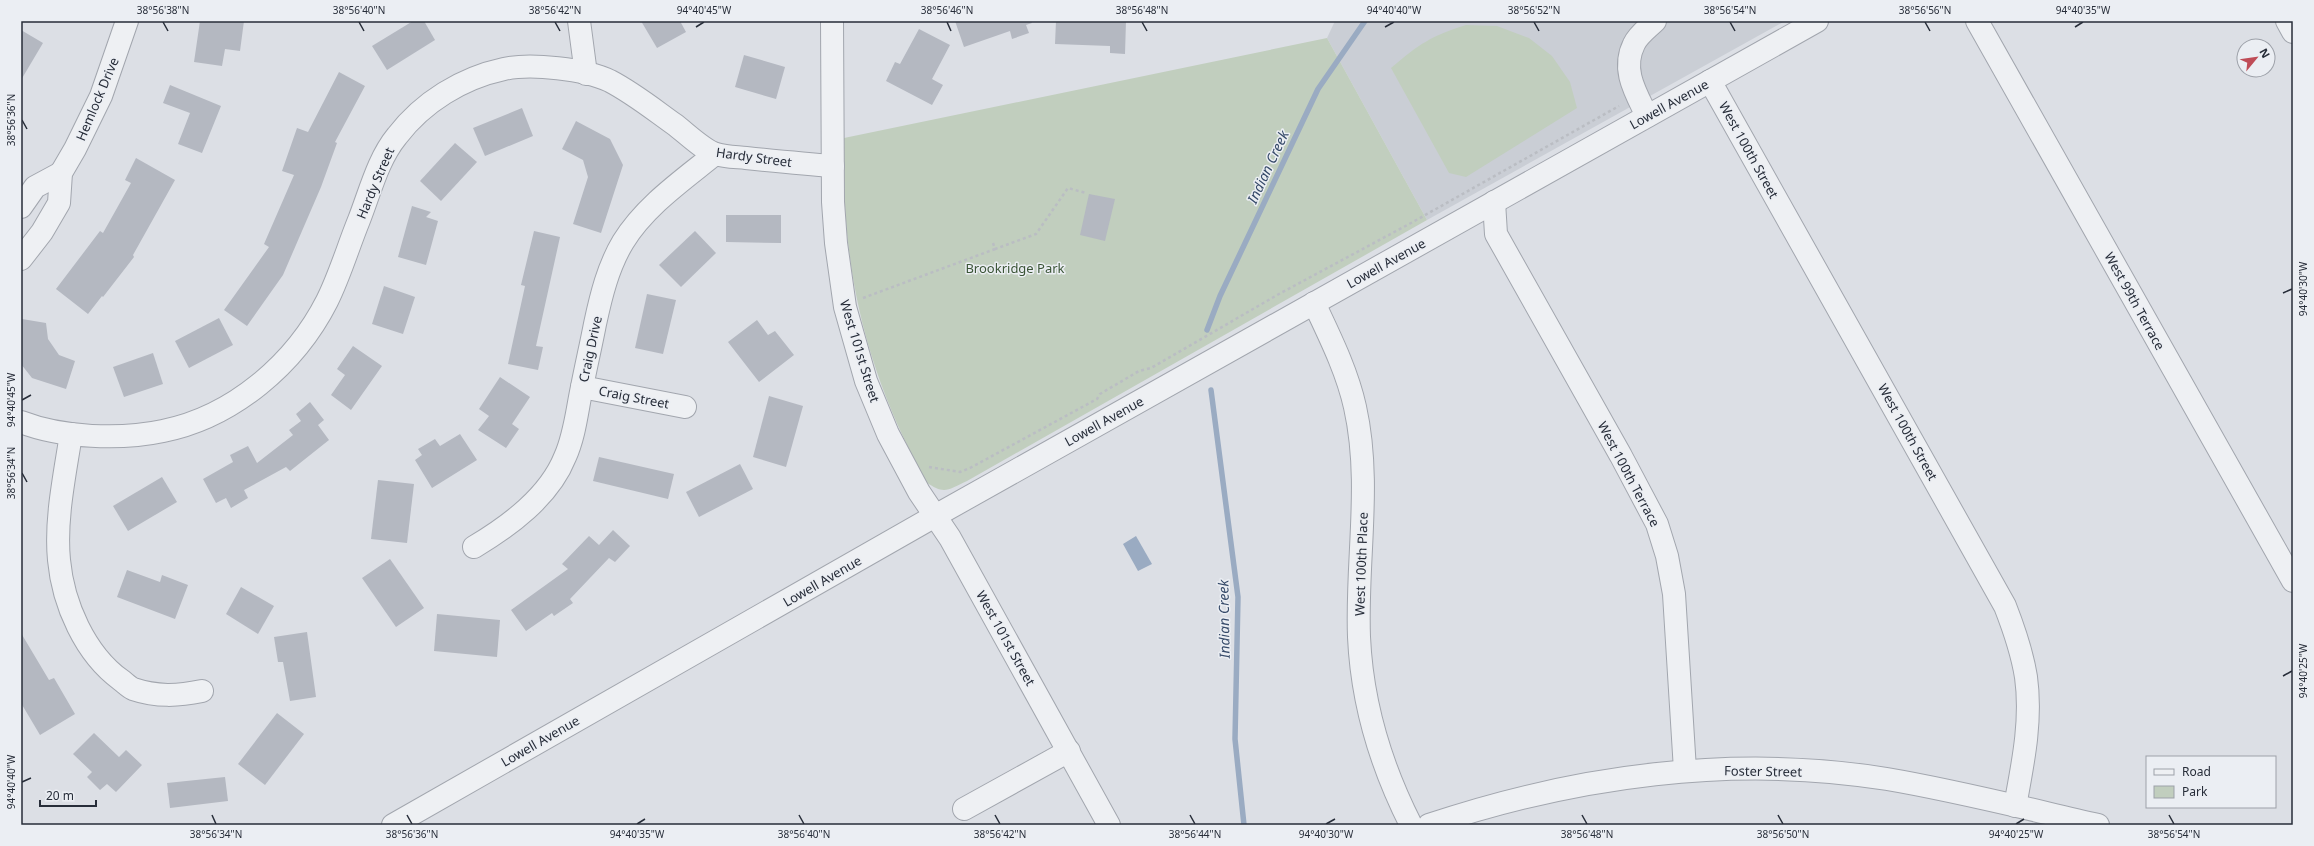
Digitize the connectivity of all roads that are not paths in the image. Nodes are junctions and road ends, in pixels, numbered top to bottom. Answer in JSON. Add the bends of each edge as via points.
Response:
{"nodes":[{"id":1,"x":127,"y":21,"type":"edge"},
{"id":2,"x":579,"y":21,"type":"edge"},
{"id":3,"x":832,"y":21,"type":"edge"},
{"id":4,"x":1655,"y":21,"type":"edge"},
{"id":5,"x":1817,"y":21,"type":"edge"},
{"id":6,"x":1977,"y":21,"type":"edge"},
{"id":7,"x":2287,"y":21,"type":"edge"},
{"id":8,"x":2293,"y":32,"type":"edge"},
{"id":9,"x":586,"y":74,"type":"junction"},
{"id":10,"x":1710,"y":81,"type":"junction"},
{"id":11,"x":1646,"y":116,"type":"junction"},
{"id":12,"x":715,"y":154,"type":"junction"},
{"id":13,"x":833,"y":166,"type":"junction"},
{"id":14,"x":61,"y":173,"type":"junction"},
{"id":15,"x":1494,"y":202,"type":"junction"},
{"id":16,"x":21,"y":207,"type":"edge"},
{"id":17,"x":21,"y":259,"type":"edge"},
{"id":18,"x":1314,"y":303,"type":"junction"},
{"id":19,"x":582,"y":387,"type":"junction"},
{"id":20,"x":685,"y":407,"type":"dead end"},
{"id":21,"x":21,"y":422,"type":"edge"},
{"id":22,"x":71,"y":434,"type":"junction"},
{"id":23,"x":935,"y":516,"type":"junction"},
{"id":24,"x":474,"y":547,"type":"dead end"},
{"id":25,"x":2293,"y":581,"type":"edge"},
{"id":26,"x":202,"y":692,"type":"dead end"},
{"id":27,"x":1069,"y":751,"type":"junction"},
{"id":28,"x":1685,"y":770,"type":"junction"},
{"id":29,"x":2015,"y":806,"type":"junction"},
{"id":30,"x":964,"y":809,"type":"dead end"},
{"id":31,"x":393,"y":825,"type":"edge"},
{"id":32,"x":1110,"y":825,"type":"edge"},
{"id":33,"x":1411,"y":825,"type":"edge"},
{"id":34,"x":1429,"y":825,"type":"edge"},
{"id":35,"x":2098,"y":825,"type":"edge"}],
"edges":[{"from":1,"to":14,"type":"street","name":"Hemlock Drive","via":[[101,96],[76,149]]},
{"from":2,"to":9,"type":"street"},
{"from":3,"to":13,"type":"street","name":"West 101st Street"},
{"from":4,"to":11,"type":"street","via":[[1634,43],[1629,58],[1629,79]]},
{"from":5,"to":10,"type":"street","name":"Lowell Avenue"},
{"from":6,"to":25,"type":"street","name":"West 99th Terrace"},
{"from":7,"to":8,"type":"street"},
{"from":9,"to":12,"type":"street","name":"Hardy Street","via":[[608,80],[640,98]]},
{"from":9,"to":22,"type":"street","name":"Hardy Street","via":[[538,66],[505,69],[478,77],[437,97],[418,113],[396,137],[383,159],[326,302],[305,338],[275,371],[249,393],[214,414],[172,430],[106,437]]},
{"from":10,"to":11,"type":"street","name":"Lowell Avenue"},
{"from":10,"to":29,"type":"street","name":"West 100th Street","via":[[2005,606],[2018,641],[2026,677],[2028,710],[2025,753]]},
{"from":11,"to":15,"type":"street","name":"Lowell Avenue"},
{"from":12,"to":13,"type":"street","name":"Hardy Street"},
{"from":12,"to":19,"type":"street","name":"Craig Drive","via":[[660,200],[623,241],[608,272]]},
{"from":13,"to":23,"type":"street","name":"West 101st Street","via":[[837,251],[845,306],[862,366],[888,434]]},
{"from":14,"to":16,"type":"street","name":"Hemlock Drive","via":[[35,187]]},
{"from":14,"to":17,"type":"street","name":"Hemlock Drive","via":[[59,203],[42,232]]},
{"from":15,"to":18,"type":"street","name":"Lowell Avenue"},
{"from":15,"to":28,"type":"street","name":"West 100th Terrace","via":[[1496,234],[1621,456],[1659,530],[1674,594]]},
{"from":18,"to":23,"type":"street","name":"Lowell Avenue"},
{"from":18,"to":33,"type":"street","name":"West 100th Place","via":[[1345,373],[1355,407],[1363,472],[1359,636],[1364,690],[1374,737],[1393,790]]},
{"from":19,"to":20,"type":"street","name":"Craig Street"},
{"from":19,"to":24,"type":"street","name":"Craig Drive","via":[[571,439],[565,458],[555,475],[541,494],[520,514],[497,533]]},
{"from":21,"to":22,"type":"street","name":"Hardy Street"},
{"from":22,"to":26,"type":"street","via":[[58,536],[64,590],[76,623],[92,651],[113,674],[132,688],[165,696]]},
{"from":23,"to":27,"type":"street","name":"West 101st Street","via":[[950,538]]},
{"from":23,"to":31,"type":"street","name":"Lowell Avenue"},
{"from":27,"to":30,"type":"street"},
{"from":27,"to":32,"type":"street","name":"West 101st Street"},
{"from":28,"to":29,"type":"street","name":"Foster Street","via":[[1806,771],[1886,779]]},
{"from":28,"to":34,"type":"street","name":"Foster Street","via":[[1528,795]]},
{"from":29,"to":35,"type":"street","name":"Foster Street"}]}
